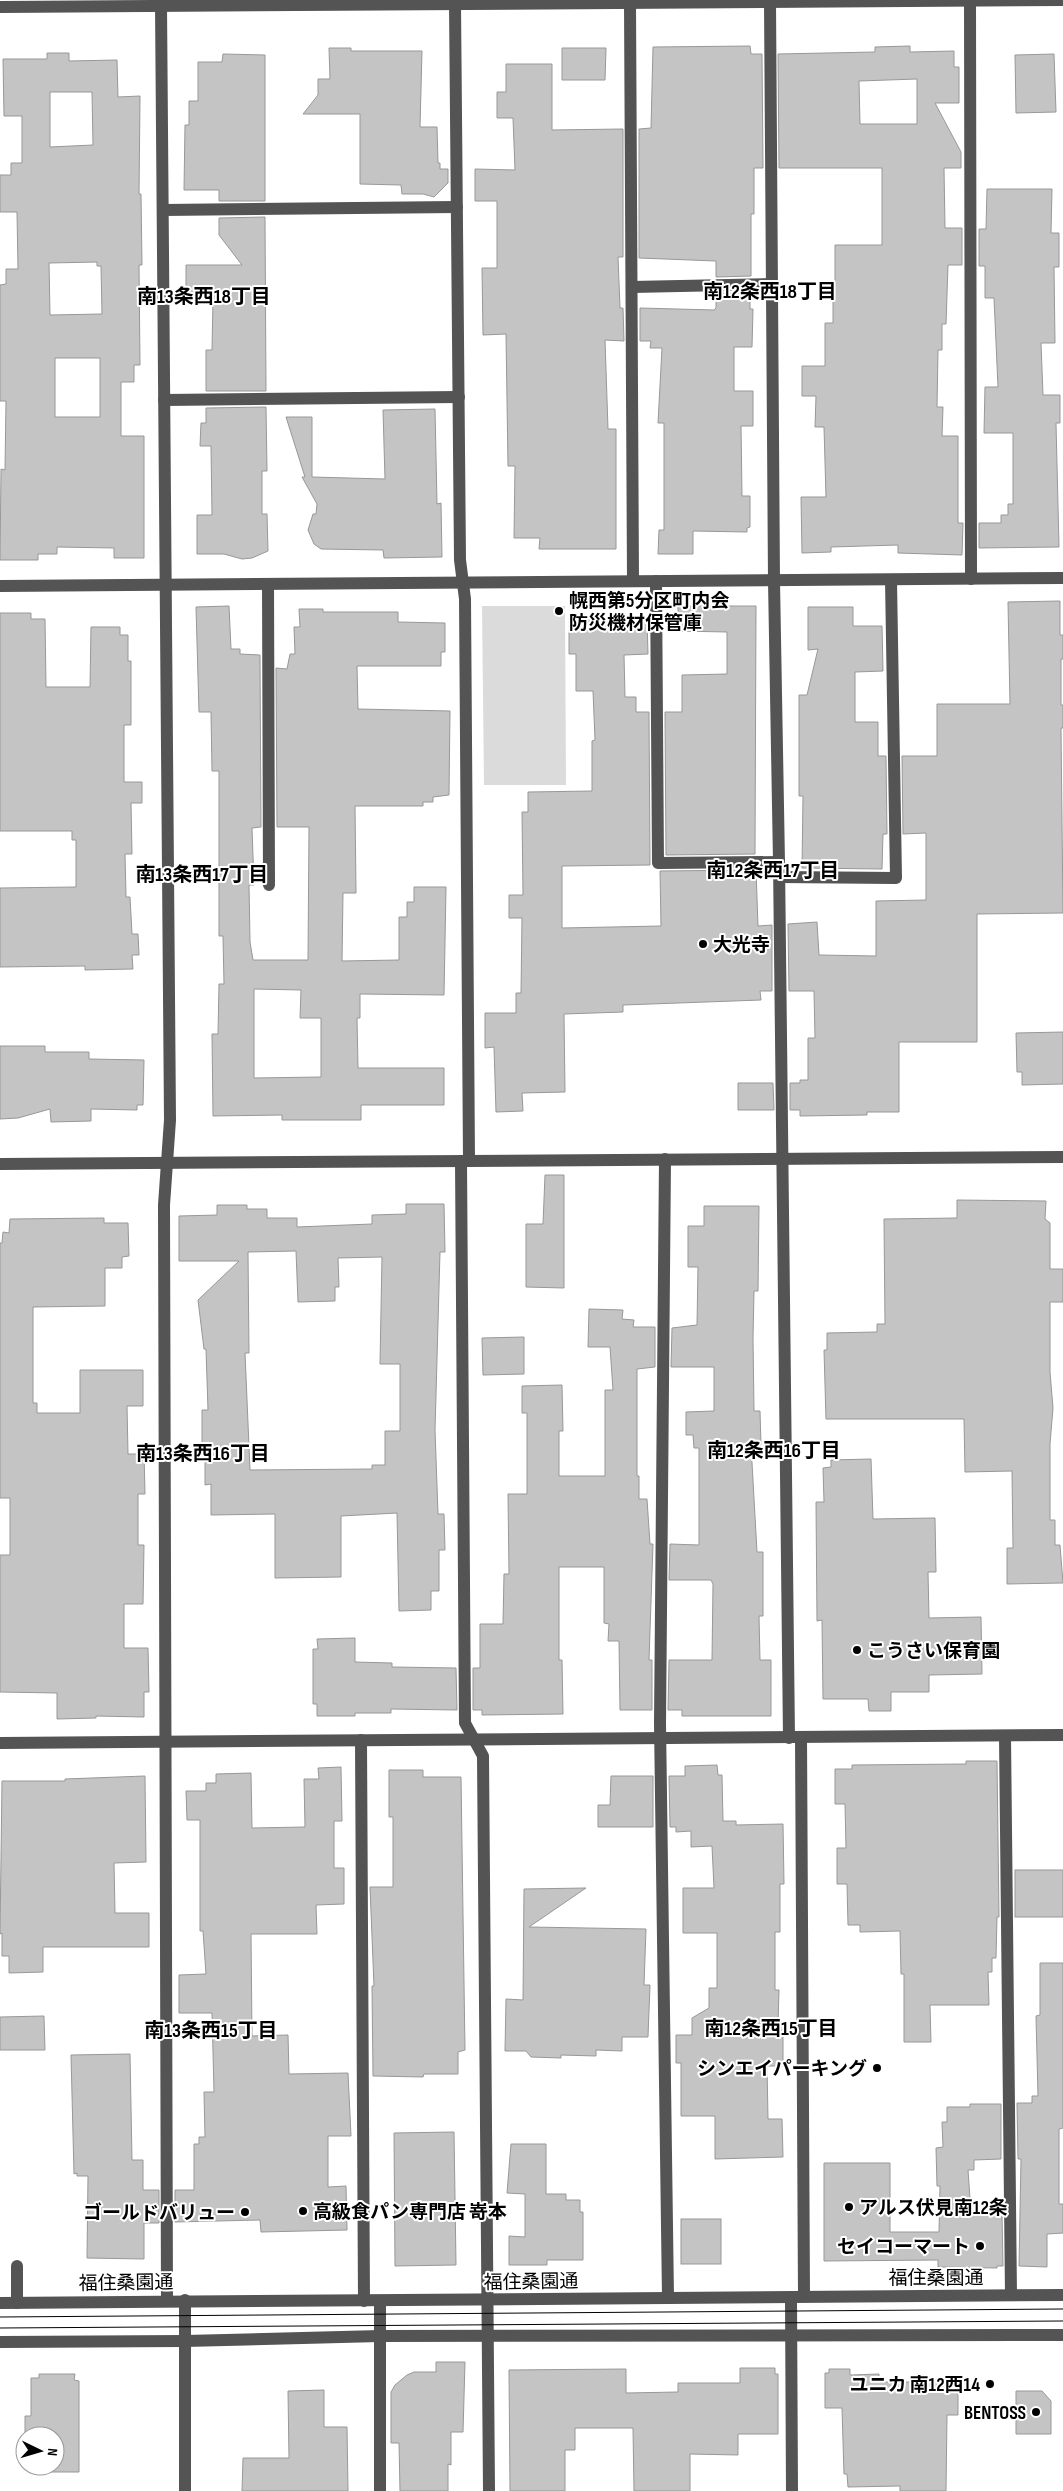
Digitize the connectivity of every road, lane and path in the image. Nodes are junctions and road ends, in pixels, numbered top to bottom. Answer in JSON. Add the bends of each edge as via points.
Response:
{"nodes":[{"id":1,"x":1063,"y":0,"type":"edge"},
{"id":2,"x":784,"y":1,"type":"edge"},
{"id":3,"x":970,"y":1,"type":"edge"},
{"id":4,"x":469,"y":2,"type":"edge"},
{"id":5,"x":770,"y":2,"type":"junction"},
{"id":6,"x":630,"y":3,"type":"junction"},
{"id":7,"x":455,"y":4,"type":"junction"},
{"id":8,"x":161,"y":5,"type":"junction"},
{"id":9,"x":0,"y":7,"type":"edge"},
{"id":10,"x":457,"y":208,"type":"junction"},
{"id":11,"x":163,"y":210,"type":"junction"},
{"id":12,"x":773,"y":284,"type":"junction"},
{"id":13,"x":632,"y":288,"type":"junction"},
{"id":14,"x":459,"y":398,"type":"junction"},
{"id":15,"x":164,"y":400,"type":"junction"},
{"id":16,"x":1063,"y":578,"type":"edge"},
{"id":17,"x":971,"y":579,"type":"junction"},
{"id":18,"x":774,"y":580,"type":"junction"},
{"id":19,"x":891,"y":580,"type":"junction"},
{"id":20,"x":633,"y":581,"type":"junction"},
{"id":21,"x":656,"y":581,"type":"junction"},
{"id":22,"x":461,"y":582,"type":"junction"},
{"id":23,"x":166,"y":584,"type":"junction"},
{"id":24,"x":268,"y":584,"type":"junction"},
{"id":25,"x":0,"y":586,"type":"edge"},
{"id":26,"x":779,"y":862,"type":"junction"},
{"id":27,"x":779,"y":877,"type":"junction"},
{"id":28,"x":269,"y":885,"type":"dead end"},
{"id":29,"x":1063,"y":1157,"type":"edge"},
{"id":30,"x":665,"y":1159,"type":"junction"},
{"id":31,"x":782,"y":1159,"type":"junction"},
{"id":32,"x":465,"y":1160,"type":"junction"},
{"id":33,"x":167,"y":1163,"type":"junction"},
{"id":34,"x":0,"y":1164,"type":"edge"},
{"id":35,"x":1063,"y":1735,"type":"edge"},
{"id":36,"x":1005,"y":1736,"type":"junction"},
{"id":37,"x":660,"y":1738,"type":"junction"},
{"id":38,"x":795,"y":1738,"type":"junction"},
{"id":39,"x":361,"y":1740,"type":"junction"},
{"id":40,"x":473,"y":1740,"type":"junction"},
{"id":41,"x":166,"y":1742,"type":"junction"},
{"id":42,"x":0,"y":1743,"type":"edge"},
{"id":43,"x":17,"y":2266,"type":"dead end"},
{"id":44,"x":1011,"y":2295,"type":"junction"},
{"id":45,"x":1063,"y":2295,"type":"edge"},
{"id":46,"x":797,"y":2296,"type":"junction"},
{"id":47,"x":668,"y":2298,"type":"junction"},
{"id":48,"x":185,"y":2300,"type":"junction"},
{"id":49,"x":486,"y":2300,"type":"junction"},
{"id":50,"x":167,"y":2301,"type":"junction"},
{"id":51,"x":364,"y":2301,"type":"junction"},
{"id":52,"x":380,"y":2301,"type":"junction"},
{"id":53,"x":0,"y":2303,"type":"edge"},
{"id":54,"x":17,"y":2303,"type":"junction"},
{"id":55,"x":792,"y":2335,"type":"junction"},
{"id":56,"x":1063,"y":2335,"type":"edge"},
{"id":57,"x":380,"y":2336,"type":"junction"},
{"id":58,"x":486,"y":2337,"type":"junction"},
{"id":59,"x":185,"y":2341,"type":"junction"},
{"id":60,"x":0,"y":2342,"type":"edge"},
{"id":61,"x":185,"y":2491,"type":"edge"},
{"id":62,"x":380,"y":2491,"type":"edge"},
{"id":63,"x":489,"y":2491,"type":"edge"},
{"id":64,"x":792,"y":2491,"type":"edge"}],
"edges":[{"from":1,"to":3,"type":"street"},
{"from":2,"to":3,"type":"street"},
{"from":2,"to":5,"type":"street"},
{"from":3,"to":17,"type":"street"},
{"from":4,"to":6,"type":"street"},
{"from":4,"to":7,"type":"street"},
{"from":5,"to":6,"type":"street"},
{"from":5,"to":12,"type":"street"},
{"from":6,"to":13,"type":"street"},
{"from":7,"to":8,"type":"street"},
{"from":7,"to":10,"type":"street"},
{"from":8,"to":9,"type":"street"},
{"from":8,"to":11,"type":"street"},
{"from":10,"to":11,"type":"street"},
{"from":10,"to":14,"type":"street"},
{"from":11,"to":15,"type":"street"},
{"from":12,"to":13,"type":"street"},
{"from":12,"to":18,"type":"street"},
{"from":13,"to":20,"type":"street"},
{"from":14,"to":15,"type":"street"},
{"from":14,"to":22,"type":"street"},
{"from":15,"to":23,"type":"street"},
{"from":16,"to":17,"type":"street"},
{"from":17,"to":19,"type":"street"},
{"from":18,"to":19,"type":"street"},
{"from":18,"to":21,"type":"street"},
{"from":18,"to":26,"type":"street"},
{"from":19,"to":27,"type":"street","via":[[896,878]]},
{"from":20,"to":21,"type":"street"},
{"from":20,"to":22,"type":"street"},
{"from":21,"to":26,"type":"street","via":[[658,863]]},
{"from":22,"to":24,"type":"street"},
{"from":22,"to":32,"type":"street","via":[[465,599]]},
{"from":23,"to":24,"type":"street"},
{"from":23,"to":25,"type":"street"},
{"from":23,"to":33,"type":"street","via":[[170,1120]]},
{"from":24,"to":28,"type":"street"},
{"from":26,"to":27,"type":"street"},
{"from":27,"to":31,"type":"street"},
{"from":29,"to":31,"type":"street"},
{"from":30,"to":31,"type":"street"},
{"from":30,"to":32,"type":"street"},
{"from":30,"to":37,"type":"street"},
{"from":31,"to":38,"type":"street"},
{"from":32,"to":33,"type":"street"},
{"from":32,"to":40,"type":"street","via":[[465,1723]]},
{"from":33,"to":34,"type":"street"},
{"from":33,"to":41,"type":"street","via":[[164,1205]]},
{"from":35,"to":36,"type":"street"},
{"from":36,"to":38,"type":"street"},
{"from":36,"to":44,"type":"street"},
{"from":37,"to":38,"type":"street"},
{"from":37,"to":40,"type":"street"},
{"from":37,"to":47,"type":"street"},
{"from":38,"to":46,"type":"street"},
{"from":39,"to":40,"type":"street"},
{"from":39,"to":41,"type":"street"},
{"from":39,"to":51,"type":"street"},
{"from":40,"to":49,"type":"street","via":[[482,1756]]},
{"from":41,"to":42,"type":"street"},
{"from":41,"to":50,"type":"street"},
{"from":43,"to":54,"type":"street"},
{"from":44,"to":45,"type":"street","name":"福住桑園通"},
{"from":44,"to":46,"type":"street","name":"福住桑園通"},
{"from":46,"to":47,"type":"street","name":"福住桑園通"},
{"from":46,"to":55,"type":"street"},
{"from":47,"to":49,"type":"street","name":"福住桑園通"},
{"from":48,"to":50,"type":"street","name":"福住桑園通"},
{"from":48,"to":51,"type":"street","name":"福住桑園通"},
{"from":48,"to":59,"type":"street"},
{"from":49,"to":52,"type":"street","name":"福住桑園通"},
{"from":49,"to":58,"type":"street"},
{"from":50,"to":54,"type":"street","name":"福住桑園通"},
{"from":51,"to":52,"type":"street","name":"福住桑園通"},
{"from":52,"to":57,"type":"street"},
{"from":53,"to":54,"type":"street","name":"福住桑園通"},
{"from":55,"to":56,"type":"street"},
{"from":55,"to":58,"type":"street"},
{"from":55,"to":64,"type":"street"},
{"from":57,"to":58,"type":"street"},
{"from":57,"to":59,"type":"street"},
{"from":57,"to":62,"type":"street"},
{"from":58,"to":63,"type":"street"},
{"from":59,"to":60,"type":"street"},
{"from":59,"to":61,"type":"street"}]}
